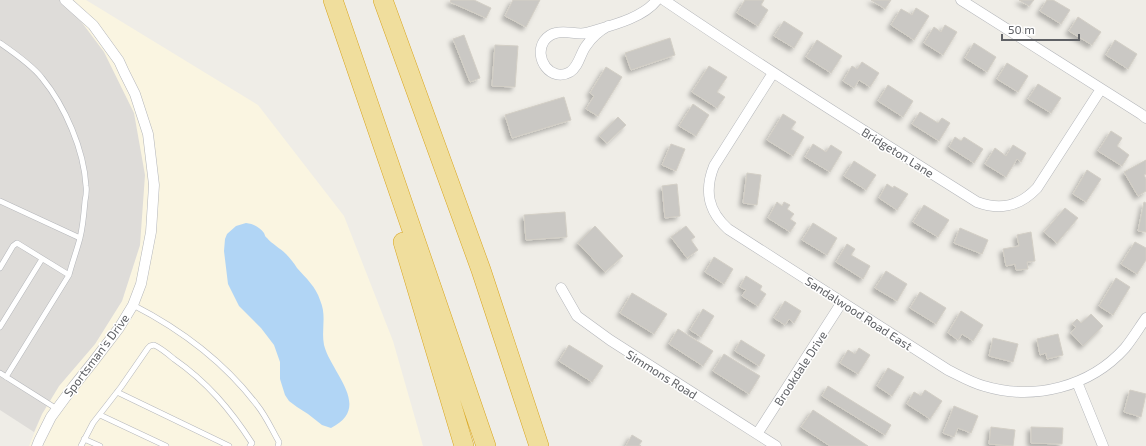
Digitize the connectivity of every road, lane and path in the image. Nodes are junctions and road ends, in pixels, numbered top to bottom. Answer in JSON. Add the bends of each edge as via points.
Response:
{"nodes":[{"id":1,"x":65,"y":0,"type":"edge"},
{"id":2,"x":333,"y":0,"type":"edge"},
{"id":3,"x":383,"y":0,"type":"edge"},
{"id":4,"x":657,"y":0,"type":"edge"},
{"id":5,"x":664,"y":0,"type":"edge"},
{"id":6,"x":961,"y":0,"type":"edge"},
{"id":7,"x":608,"y":26,"type":"junction"},
{"id":8,"x":0,"y":43,"type":"edge"},
{"id":9,"x":773,"y":73,"type":"junction"},
{"id":10,"x":1101,"y":89,"type":"junction"},
{"id":11,"x":1146,"y":118,"type":"edge"},
{"id":12,"x":376,"y":126,"type":"junction"},
{"id":13,"x":0,"y":201,"type":"edge"},
{"id":14,"x":80,"y":238,"type":"junction"},
{"id":15,"x":42,"y":259,"type":"junction"},
{"id":16,"x":0,"y":268,"type":"edge"},
{"id":17,"x":480,"y":270,"type":"junction"},
{"id":18,"x":68,"y":275,"type":"junction"},
{"id":19,"x":561,"y":288,"type":"dead end"},
{"id":20,"x":842,"y":302,"type":"junction"},
{"id":21,"x":133,"y":305,"type":"junction"},
{"id":22,"x":1146,"y":318,"type":"edge"},
{"id":23,"x":0,"y":328,"type":"edge"},
{"id":24,"x":0,"y":373,"type":"edge"},
{"id":25,"x":6,"y":377,"type":"junction"},
{"id":26,"x":1077,"y":382,"type":"junction"},
{"id":27,"x":118,"y":392,"type":"junction"},
{"id":28,"x":57,"y":409,"type":"junction"},
{"id":29,"x":100,"y":414,"type":"junction"},
{"id":30,"x":757,"y":434,"type":"junction"},
{"id":31,"x":84,"y":439,"type":"junction"},
{"id":32,"x":37,"y":446,"type":"edge"},
{"id":33,"x":81,"y":446,"type":"edge"},
{"id":34,"x":100,"y":446,"type":"edge"},
{"id":35,"x":166,"y":446,"type":"edge"},
{"id":36,"x":229,"y":446,"type":"edge"},
{"id":37,"x":250,"y":446,"type":"edge"},
{"id":38,"x":278,"y":446,"type":"edge"},
{"id":39,"x":464,"y":446,"type":"edge"},
{"id":40,"x":486,"y":446,"type":"edge"},
{"id":41,"x":539,"y":446,"type":"edge"},
{"id":42,"x":553,"y":446,"type":"edge"},
{"id":43,"x":776,"y":446,"type":"edge"},
{"id":44,"x":1103,"y":446,"type":"edge"}],
"edges":[{"from":1,"to":21,"type":"street","name":"Sportsman's Drive","via":[[93,25],[119,61],[135,94],[148,134],[154,185],[151,232],[142,284]]},
{"from":2,"to":12,"type":"highway"},
{"from":3,"to":17,"type":"highway"},
{"from":4,"to":7,"type":"street","via":[[643,13]]},
{"from":5,"to":9,"type":"street","name":"Bridgeton Lane"},
{"from":6,"to":10,"type":"street"},
{"from":7,"to":7,"type":"street","via":[[582,34],[556,32],[546,38],[540,50],[545,66],[558,75],[570,72],[590,41]]},
{"from":8,"to":14,"type":"lane","via":[[42,76],[66,113],[83,162],[86,187]]},
{"from":9,"to":10,"type":"street","name":"Bridgeton Lane","via":[[977,202],[993,206],[1018,203],[1037,188]]},
{"from":9,"to":20,"type":"street","name":"Sandalwood Road East","via":[[714,166],[708,189],[710,204],[717,218],[728,230]]},
{"from":10,"to":11,"type":"street"},
{"from":12,"to":39,"type":"highway","via":[[385,181]]},
{"from":12,"to":40,"type":"highway"},
{"from":13,"to":14,"type":"lane"},
{"from":14,"to":18,"type":"lane"},
{"from":15,"to":16,"type":"lane","via":[[16,243]]},
{"from":15,"to":18,"type":"lane"},
{"from":15,"to":23,"type":"lane"},
{"from":17,"to":41,"type":"highway"},
{"from":17,"to":42,"type":"highway","via":[[498,298]]},
{"from":18,"to":25,"type":"lane"},
{"from":19,"to":30,"type":"street","name":"Simmons Road","via":[[577,316]]},
{"from":20,"to":26,"type":"street","name":"Sandalwood Road East","via":[[948,370],[983,386],[1028,392],[1059,388]]},
{"from":20,"to":30,"type":"street","name":"Brookdale Drive"},
{"from":21,"to":28,"type":"street","name":"Sportsman's Drive","via":[[98,357]]},
{"from":21,"to":38,"type":"lane","via":[[182,334],[226,369],[258,406],[279,442]]},
{"from":22,"to":26,"type":"street","name":"Sandalwood Road East","via":[[1113,359]]},
{"from":24,"to":25,"type":"lane"},
{"from":25,"to":28,"type":"lane"},
{"from":26,"to":44,"type":"street"},
{"from":27,"to":29,"type":"lane"},
{"from":27,"to":36,"type":"lane"},
{"from":27,"to":37,"type":"lane","via":[[148,348],[157,347],[188,369],[216,395],[252,442]]},
{"from":28,"to":32,"type":"street","name":"Sportsman's Drive"},
{"from":29,"to":31,"type":"lane"},
{"from":29,"to":35,"type":"lane"},
{"from":30,"to":43,"type":"street","name":"Simmons Road"},
{"from":31,"to":33,"type":"lane"},
{"from":31,"to":34,"type":"lane"}]}
